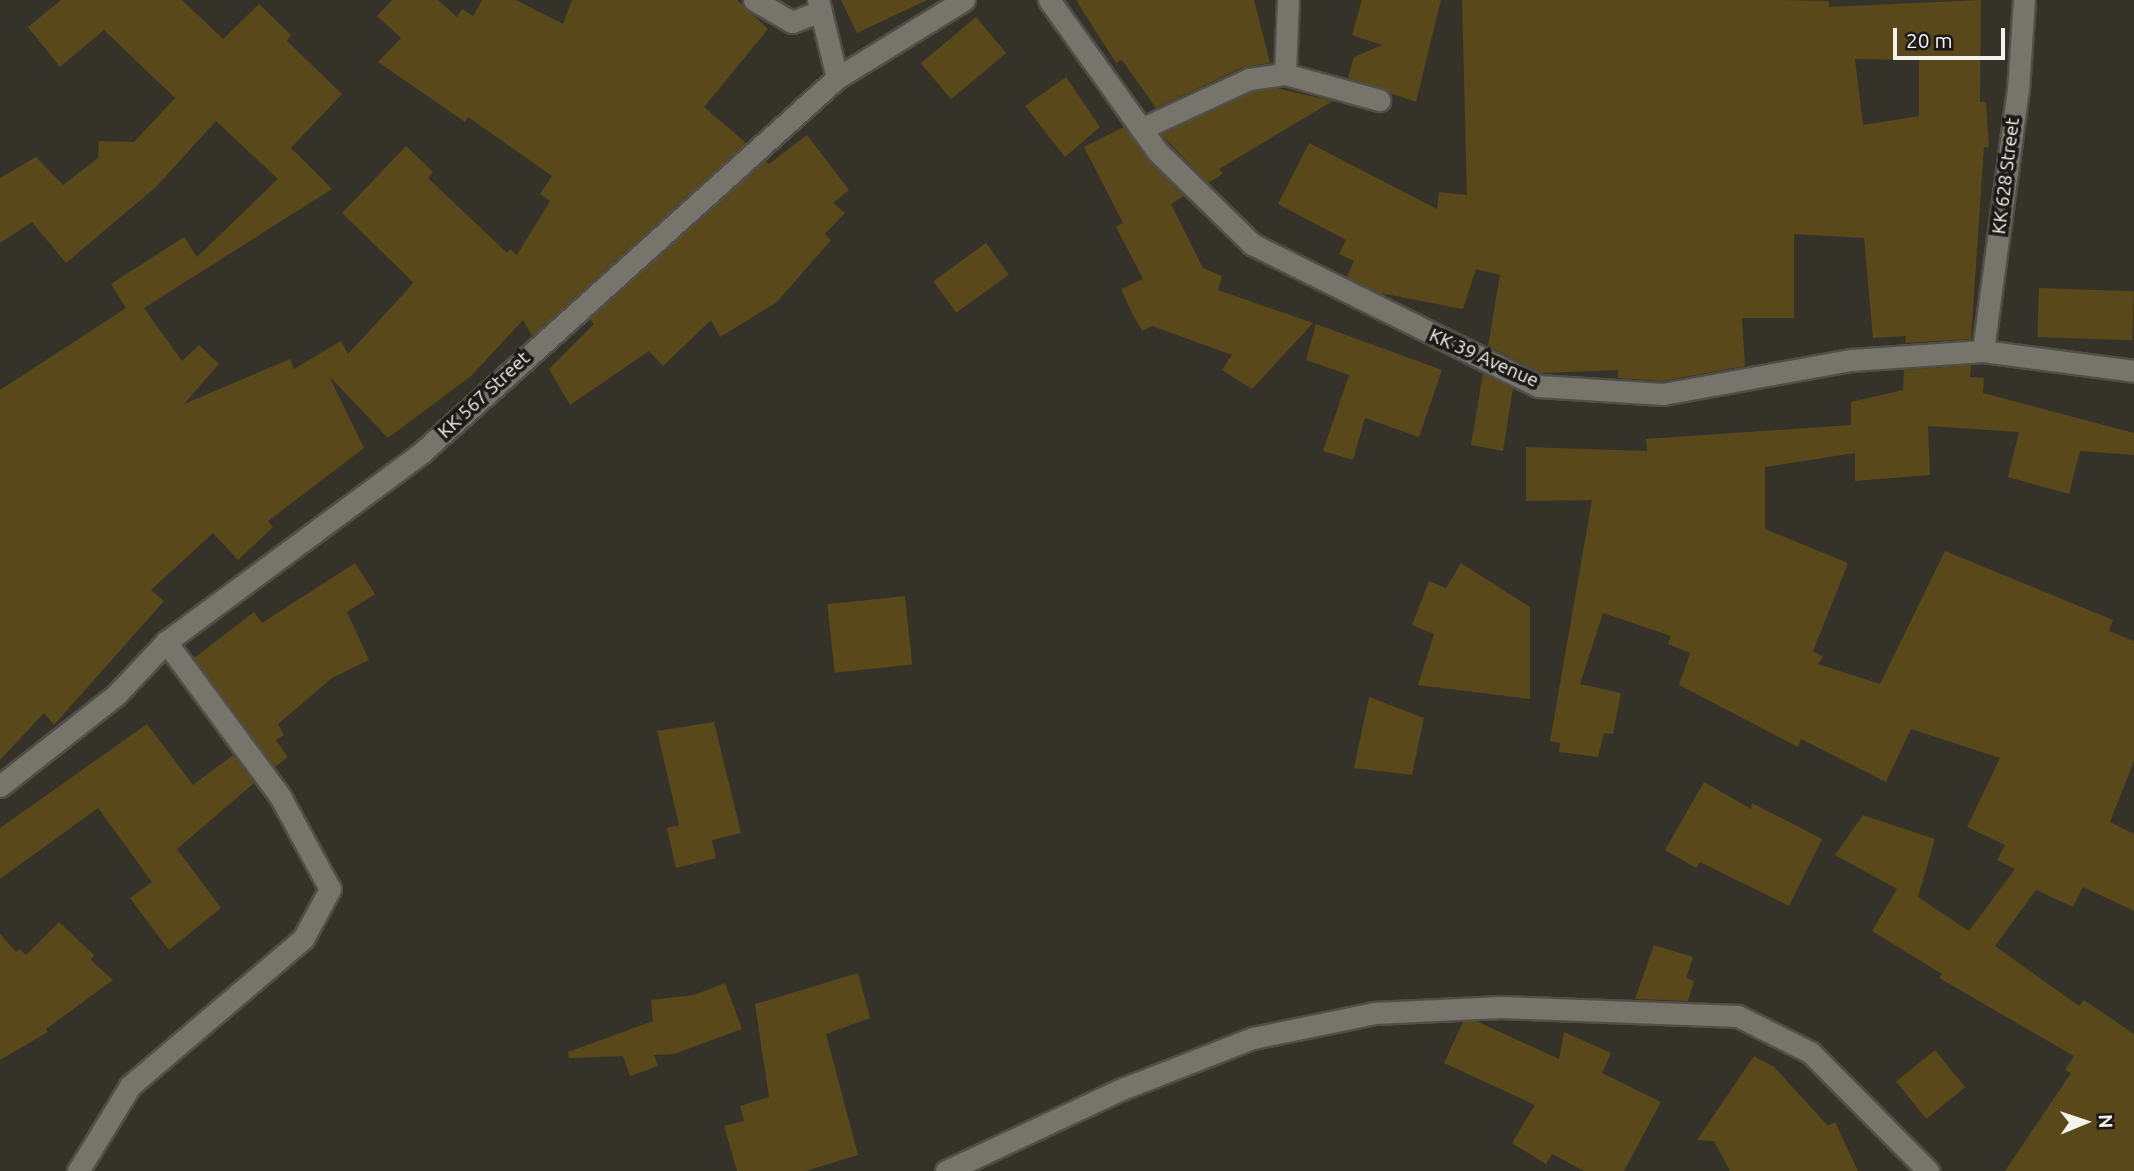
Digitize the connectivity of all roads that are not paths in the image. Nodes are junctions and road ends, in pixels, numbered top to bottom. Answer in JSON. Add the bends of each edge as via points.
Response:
{"nodes":[{"id":1,"x":754,"y":0,"type":"edge"},
{"id":2,"x":964,"y":0,"type":"edge"},
{"id":3,"x":1049,"y":0,"type":"edge"},
{"id":4,"x":1288,"y":0,"type":"edge"},
{"id":5,"x":2024,"y":0,"type":"edge"},
{"id":6,"x":820,"y":5,"type":"edge"},
{"id":7,"x":1285,"y":74,"type":"junction"},
{"id":8,"x":837,"y":78,"type":"junction"},
{"id":9,"x":1379,"y":100,"type":"dead end"},
{"id":10,"x":1141,"y":129,"type":"junction"},
{"id":11,"x":1983,"y":351,"type":"junction"},
{"id":12,"x":2134,"y":371,"type":"edge"},
{"id":13,"x":166,"y":642,"type":"junction"},
{"id":14,"x":0,"y":786,"type":"edge"},
{"id":15,"x":78,"y":1171,"type":"edge"},
{"id":16,"x":947,"y":1171,"type":"edge"},
{"id":17,"x":1928,"y":1171,"type":"edge"}],
"edges":[{"from":1,"to":6,"type":"street","via":[[792,22]]},
{"from":2,"to":8,"type":"street","name":"KK 567 Street"},
{"from":3,"to":10,"type":"street","name":"KK 39 Avenue"},
{"from":4,"to":7,"type":"street"},
{"from":5,"to":11,"type":"street","name":"KK 628 Street","via":[[2018,90]]},
{"from":6,"to":8,"type":"street"},
{"from":7,"to":9,"type":"street"},
{"from":7,"to":10,"type":"street","via":[[1249,79]]},
{"from":8,"to":13,"type":"street","name":"KK 567 Street","via":[[419,455]]},
{"from":10,"to":11,"type":"street","name":"KK 39 Avenue","via":[[1158,152],[1252,244],[1538,386],[1663,394],[1851,360]]},
{"from":11,"to":12,"type":"street","name":"KK 39 Avenue"},
{"from":13,"to":14,"type":"street","name":"KK 567 Street","via":[[116,695]]},
{"from":13,"to":15,"type":"street","via":[[280,796],[330,889],[303,939],[131,1086]]},
{"from":16,"to":17,"type":"street","via":[[1122,1089],[1253,1038],[1375,1013],[1501,1007],[1738,1016],[1810,1052]]}]}
